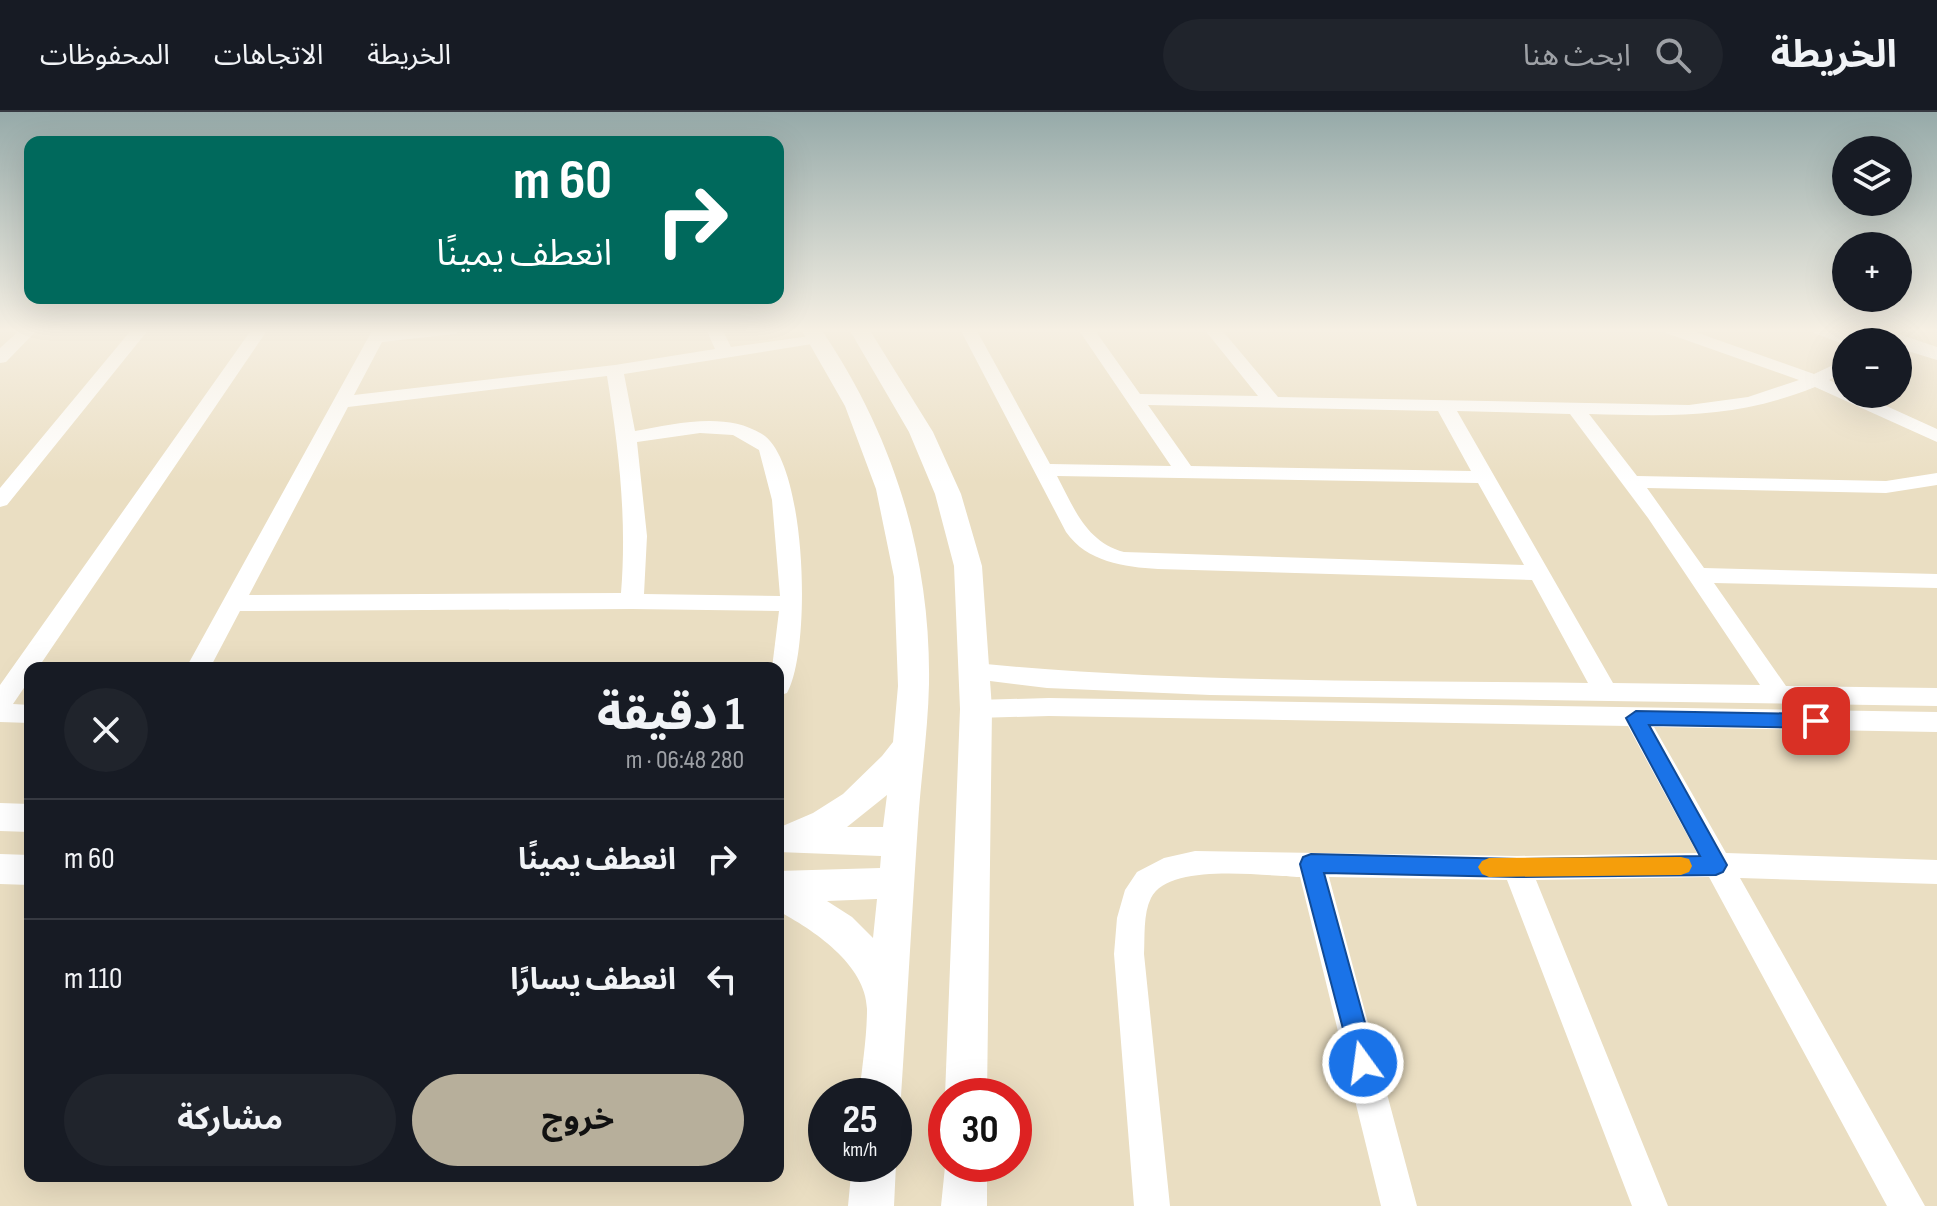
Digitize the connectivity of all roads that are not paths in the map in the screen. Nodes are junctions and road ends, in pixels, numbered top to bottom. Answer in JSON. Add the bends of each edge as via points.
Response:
{"nodes":[{"id":1,"x":96,"y":380,"type":"edge"},
{"id":2,"x":225,"y":380,"type":"edge"},
{"id":3,"x":354,"y":380,"type":"edge"},
{"id":4,"x":530,"y":380,"type":"edge"},
{"id":5,"x":617,"y":380,"type":"edge"},
{"id":6,"x":839,"y":380,"type":"edge"},
{"id":7,"x":889,"y":380,"type":"edge"},
{"id":8,"x":996,"y":380,"type":"edge"},
{"id":9,"x":1123,"y":380,"type":"edge"},
{"id":10,"x":1255,"y":380,"type":"edge"},
{"id":11,"x":1817,"y":381,"type":"joint"},
{"id":12,"x":1137,"y":399,"type":"junction"},
{"id":13,"x":1272,"y":401,"type":"junction"},
{"id":14,"x":343,"y":402,"type":"junction"},
{"id":15,"x":1444,"y":405,"type":"junction"},
{"id":16,"x":1575,"y":408,"type":"junction"},
{"id":17,"x":1937,"y":436,"type":"edge"},
{"id":18,"x":627,"y":438,"type":"junction"},
{"id":19,"x":926,"y":443,"type":"junction"},
{"id":20,"x":875,"y":447,"type":"junction"},
{"id":21,"x":1046,"y":470,"type":"junction"},
{"id":22,"x":1185,"y":472,"type":"junction"},
{"id":23,"x":1483,"y":477,"type":"junction"},
{"id":24,"x":1937,"y":479,"type":"edge"},
{"id":25,"x":9,"y":480,"type":"edge"},
{"id":26,"x":1632,"y":482,"type":"junction"},
{"id":27,"x":0,"y":501,"type":"edge"},
{"id":28,"x":1537,"y":573,"type":"junction"},
{"id":29,"x":1699,"y":575,"type":"junction"},
{"id":30,"x":1937,"y":581,"type":"edge"},
{"id":31,"x":632,"y":601,"type":"junction"},
{"id":32,"x":235,"y":603,"type":"junction"},
{"id":33,"x":790,"y":604,"type":"junction"},
{"id":34,"x":29,"y":662,"type":"edge"},
{"id":35,"x":201,"y":662,"type":"edge"},
{"id":36,"x":24,"y":669,"type":"edge"},
{"id":37,"x":975,"y":672,"type":"junction"},
{"id":38,"x":784,"y":674,"type":"edge"},
{"id":39,"x":1047,"y":679,"type":"junction"},
{"id":40,"x":1606,"y":692,"type":"junction"},
{"id":41,"x":1778,"y":693,"type":"junction"},
{"id":42,"x":1937,"y":697,"type":"edge"},
{"id":43,"x":0,"y":704,"type":"edge"},
{"id":44,"x":1049,"y":707,"type":"junction"},
{"id":45,"x":976,"y":709,"type":"junction"},
{"id":46,"x":0,"y":713,"type":"edge"},
{"id":47,"x":24,"y":714,"type":"edge"},
{"id":48,"x":1636,"y":718,"type":"junction"},
{"id":49,"x":1937,"y":722,"type":"edge"},
{"id":50,"x":908,"y":747,"type":"junction"},
{"id":51,"x":0,"y":817,"type":"edge"},
{"id":52,"x":24,"y":818,"type":"edge"},
{"id":53,"x":784,"y":839,"type":"edge"},
{"id":54,"x":784,"y":840,"type":"edge"},
{"id":55,"x":860,"y":842,"type":"junction"},
{"id":56,"x":900,"y":842,"type":"junction"},
{"id":57,"x":1311,"y":864,"type":"junction"},
{"id":58,"x":1716,"y":865,"type":"junction"},
{"id":59,"x":1517,"y":868,"type":"junction"},
{"id":60,"x":0,"y":869,"type":"edge"},
{"id":61,"x":24,"y":870,"type":"edge"},
{"id":62,"x":1937,"y":872,"type":"edge"},
{"id":63,"x":898,"y":883,"type":"junction"},
{"id":64,"x":854,"y":886,"type":"junction"},
{"id":65,"x":784,"y":890,"type":"edge"},
{"id":66,"x":784,"y":894,"type":"edge"},
{"id":67,"x":887,"y":1006,"type":"junction"},
{"id":68,"x":881,"y":1078,"type":"edge"},
{"id":69,"x":966,"y":1078,"type":"edge"},
{"id":70,"x":873,"y":1182,"type":"edge"},
{"id":71,"x":965,"y":1182,"type":"edge"},
{"id":72,"x":871,"y":1206,"type":"edge"},
{"id":73,"x":964,"y":1206,"type":"edge"},
{"id":74,"x":1152,"y":1206,"type":"edge"},
{"id":75,"x":1399,"y":1206,"type":"edge"},
{"id":76,"x":1650,"y":1206,"type":"edge"},
{"id":77,"x":1907,"y":1206,"type":"edge"}],
"edges":[{"from":1,"to":25,"type":"street"},
{"from":2,"to":34,"type":"street"},
{"from":3,"to":14,"type":"street"},
{"from":4,"to":14,"type":"street"},
{"from":5,"to":18,"type":"street"},
{"from":6,"to":20,"type":"street"},
{"from":7,"to":19,"type":"street"},
{"from":8,"to":21,"type":"street"},
{"from":9,"to":12,"type":"street"},
{"from":10,"to":13,"type":"street"},
{"from":11,"to":16,"type":"street","via":[[1724,409]]},
{"from":11,"to":17,"type":"street"},
{"from":12,"to":13,"type":"street"},
{"from":12,"to":22,"type":"street"},
{"from":13,"to":15,"type":"street"},
{"from":14,"to":32,"type":"street"},
{"from":15,"to":16,"type":"street"},
{"from":15,"to":23,"type":"street"},
{"from":16,"to":26,"type":"street"},
{"from":18,"to":31,"type":"street","via":[[636,536]]},
{"from":18,"to":33,"type":"street","via":[[710,427],[746,432],[768,447],[789,528]]},
{"from":19,"to":20,"type":"street","via":[[905,450]]},
{"from":19,"to":37,"type":"street","via":[[948,494],[968,566]]},
{"from":20,"to":50,"type":"street","via":[[894,502],[910,588],[914,667]]},
{"from":21,"to":22,"type":"street"},
{"from":21,"to":28,"type":"street","via":[[1086,544],[1126,560]]},
{"from":22,"to":23,"type":"street"},
{"from":23,"to":28,"type":"street"},
{"from":24,"to":26,"type":"street","via":[[1872,487]]},
{"from":25,"to":27,"type":"street"},
{"from":26,"to":29,"type":"street"},
{"from":28,"to":40,"type":"street"},
{"from":29,"to":30,"type":"street"},
{"from":29,"to":41,"type":"street"},
{"from":31,"to":32,"type":"street"},
{"from":31,"to":33,"type":"street"},
{"from":32,"to":35,"type":"street"},
{"from":33,"to":38,"type":"street"},
{"from":36,"to":43,"type":"street"},
{"from":37,"to":39,"type":"street"},
{"from":37,"to":45,"type":"street"},
{"from":39,"to":40,"type":"street"},
{"from":39,"to":44,"type":"street","via":[[1043,692]]},
{"from":40,"to":41,"type":"street"},
{"from":41,"to":42,"type":"street"},
{"from":44,"to":45,"type":"street"},
{"from":44,"to":48,"type":"street"},
{"from":45,"to":69,"type":"street"},
{"from":46,"to":47,"type":"street"},
{"from":48,"to":49,"type":"street"},
{"from":48,"to":58,"type":"street"},
{"from":50,"to":53,"type":"street","via":[[861,801]]},
{"from":50,"to":56,"type":"street"},
{"from":51,"to":52,"type":"street"},
{"from":54,"to":55,"type":"street"},
{"from":55,"to":56,"type":"street"},
{"from":55,"to":64,"type":"street","via":[[870,863]]},
{"from":56,"to":63,"type":"street"},
{"from":57,"to":59,"type":"street"},
{"from":57,"to":74,"type":"street","via":[[1167,866],[1145,881],[1134,903],[1129,954]]},
{"from":57,"to":75,"type":"street"},
{"from":58,"to":59,"type":"street"},
{"from":58,"to":62,"type":"street"},
{"from":58,"to":77,"type":"street"},
{"from":59,"to":76,"type":"street"},
{"from":60,"to":61,"type":"street"},
{"from":63,"to":64,"type":"street"},
{"from":63,"to":67,"type":"street"},
{"from":64,"to":65,"type":"street"},
{"from":66,"to":67,"type":"street","via":[[854,943]]},
{"from":67,"to":68,"type":"street"},
{"from":70,"to":72,"type":"street"},
{"from":71,"to":73,"type":"street"}]}
